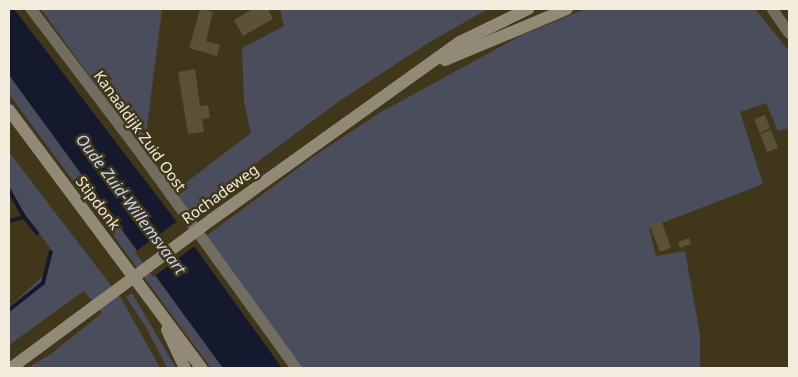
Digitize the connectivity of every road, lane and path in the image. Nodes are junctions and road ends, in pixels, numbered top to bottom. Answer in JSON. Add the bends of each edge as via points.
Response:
{"nodes":[{"id":1,"x":31,"y":9,"type":"edge"},
{"id":2,"x":528,"y":9,"type":"edge"},
{"id":3,"x":567,"y":9,"type":"edge"},
{"id":4,"x":776,"y":12,"type":"edge"},
{"id":5,"x":789,"y":33,"type":"edge"},
{"id":6,"x":427,"y":68,"type":"junction"},
{"id":7,"x":9,"y":110,"type":"edge"},
{"id":8,"x":162,"y":316,"type":"junction"},
{"id":9,"x":11,"y":368,"type":"edge"},
{"id":10,"x":185,"y":368,"type":"edge"},
{"id":11,"x":200,"y":368,"type":"edge"},
{"id":12,"x":296,"y":368,"type":"edge"}],
"edges":[{"from":1,"to":12,"type":"street","name":"Kanaaldijk Zuid Oost"},
{"from":2,"to":6,"type":"main road","name":"Rochadeweg","via":[[460,42]]},
{"from":3,"to":6,"type":"main road","name":"Rochadeweg"},
{"from":4,"to":5,"type":"street"},
{"from":6,"to":9,"type":"main road","name":"Rochadeweg","bridge":true,"via":[[211,220]]},
{"from":7,"to":8,"type":"main road","name":"Stipdonk"},
{"from":8,"to":10,"type":"main road","name":"Stipdonk","via":[[176,356]]},
{"from":8,"to":11,"type":"main road","name":"Stipdonk"}]}
